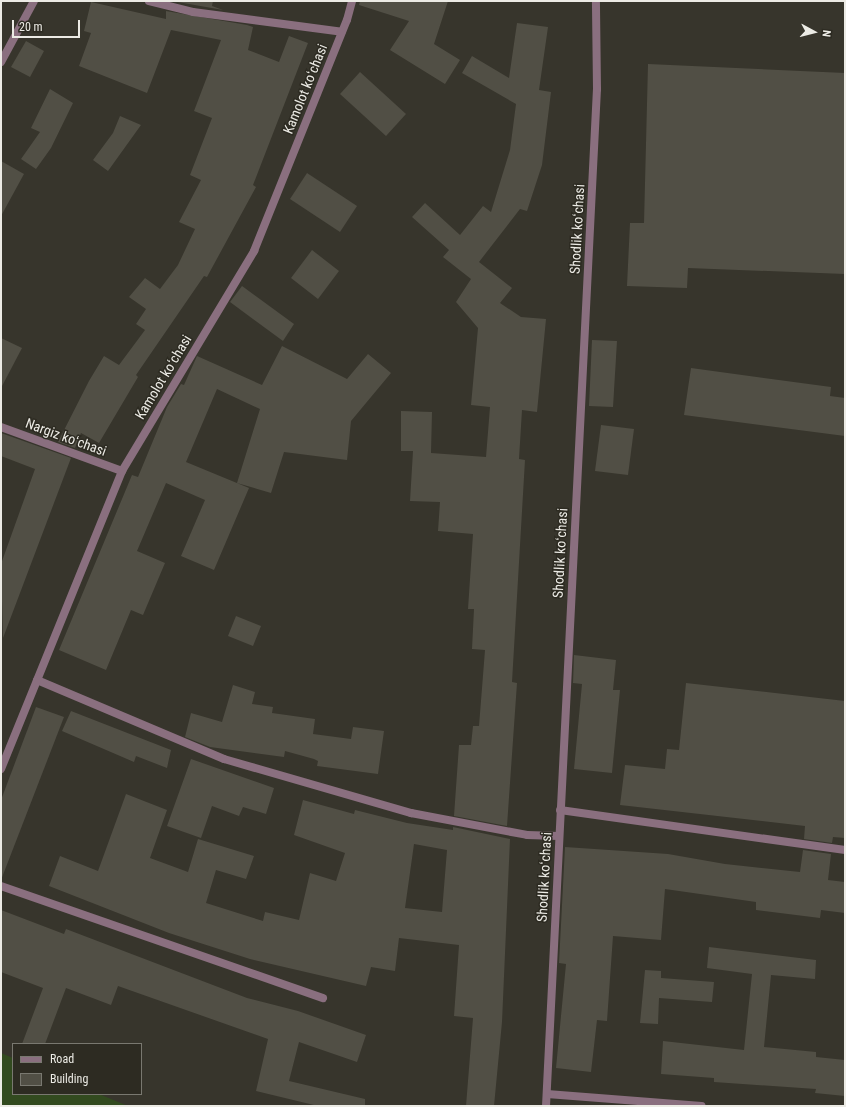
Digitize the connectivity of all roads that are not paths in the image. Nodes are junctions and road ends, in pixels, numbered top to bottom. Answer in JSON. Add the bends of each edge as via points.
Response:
{"nodes":[{"id":1,"x":34,"y":1,"type":"edge"},
{"id":2,"x":149,"y":1,"type":"edge"},
{"id":3,"x":352,"y":1,"type":"edge"},
{"id":4,"x":596,"y":1,"type":"edge"},
{"id":5,"x":342,"y":32,"type":"junction"},
{"id":6,"x":1,"y":62,"type":"edge"},
{"id":7,"x":1,"y":427,"type":"edge"},
{"id":8,"x":122,"y":471,"type":"junction"},
{"id":9,"x":37,"y":680,"type":"junction"},
{"id":10,"x":1,"y":769,"type":"edge"},
{"id":11,"x":560,"y":810,"type":"junction"},
{"id":12,"x":559,"y":836,"type":"junction"},
{"id":13,"x":845,"y":850,"type":"edge"},
{"id":14,"x":1,"y":886,"type":"edge"},
{"id":15,"x":323,"y":998,"type":"dead end"},
{"id":16,"x":547,"y":1094,"type":"junction"},
{"id":17,"x":546,"y":1106,"type":"edge"},
{"id":18,"x":702,"y":1106,"type":"edge"}],
"edges":[{"from":1,"to":6,"type":"street"},
{"from":2,"to":5,"type":"street","via":[[192,12]]},
{"from":3,"to":5,"type":"street","name":"Kamolot koʻchasi"},
{"from":4,"to":11,"type":"street","name":"Shodlik koʻchasi","via":[[597,89]]},
{"from":5,"to":8,"type":"street","name":"Kamolot koʻchasi","via":[[254,251]]},
{"from":7,"to":8,"type":"street","name":"Nargiz koʻchasi"},
{"from":8,"to":9,"type":"street","name":"Kamolot koʻchasi"},
{"from":9,"to":10,"type":"street","name":"Kamolot koʻchasi"},
{"from":9,"to":12,"type":"street","via":[[224,759],[411,813],[527,835]]},
{"from":11,"to":12,"type":"street","name":"Shodlik koʻchasi"},
{"from":11,"to":13,"type":"street"},
{"from":12,"to":16,"type":"street","name":"Shodlik koʻchasi"},
{"from":14,"to":15,"type":"street"},
{"from":16,"to":17,"type":"street","name":"Shodlik koʻchasi"},
{"from":16,"to":18,"type":"street"}]}
